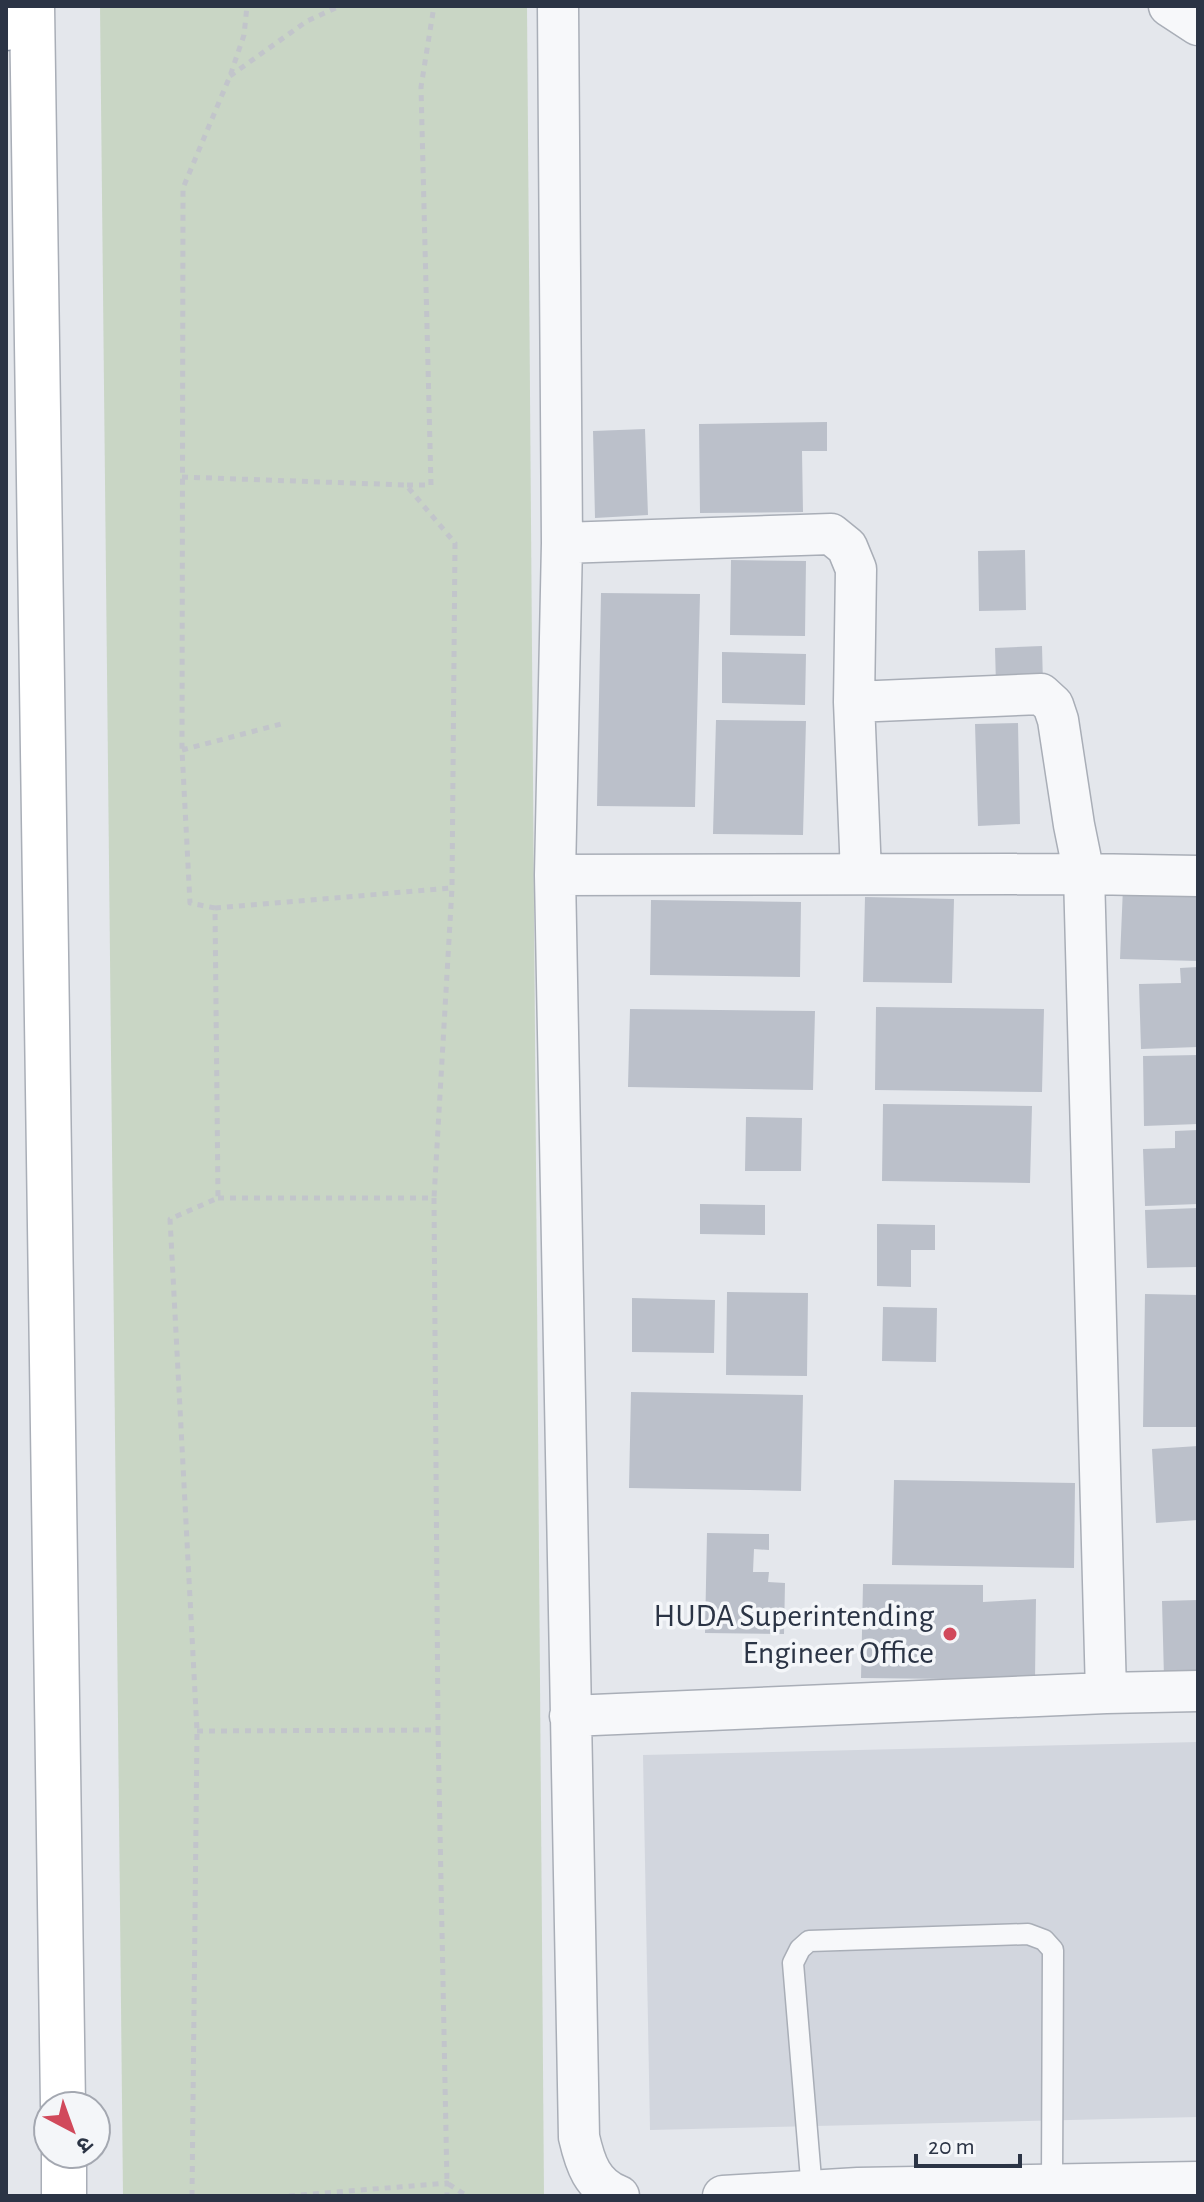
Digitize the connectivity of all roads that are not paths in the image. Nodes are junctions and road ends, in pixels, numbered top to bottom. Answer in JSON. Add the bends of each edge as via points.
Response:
{"nodes":[{"id":1,"x":9,"y":6,"type":"edge"},
{"id":2,"x":32,"y":6,"type":"edge"},
{"id":3,"x":558,"y":6,"type":"edge"},
{"id":4,"x":1169,"y":6,"type":"edge"},
{"id":5,"x":1198,"y":25,"type":"edge"},
{"id":6,"x":6,"y":28,"type":"edge"},
{"id":7,"x":562,"y":543,"type":"junction"},
{"id":8,"x":854,"y":702,"type":"junction"},
{"id":9,"x":861,"y":874,"type":"junction"},
{"id":10,"x":1084,"y":874,"type":"junction"},
{"id":11,"x":555,"y":875,"type":"junction"},
{"id":12,"x":1198,"y":876,"type":"edge"},
{"id":13,"x":1198,"y":1691,"type":"edge"},
{"id":14,"x":1106,"y":1693,"type":"junction"},
{"id":15,"x":570,"y":1716,"type":"junction"},
{"id":16,"x":63,"y":2090,"type":"edge"},
{"id":17,"x":64,"y":2170,"type":"edge"},
{"id":18,"x":1198,"y":2182,"type":"edge"},
{"id":19,"x":1052,"y":2183,"type":"junction"},
{"id":20,"x":1118,"y":2189,"type":"edge"},
{"id":21,"x":602,"y":2191,"type":"edge"},
{"id":22,"x":812,"y":2191,"type":"junction"},
{"id":23,"x":64,"y":2196,"type":"edge"},
{"id":24,"x":723,"y":2196,"type":"edge"}],
"edges":[{"from":1,"to":6,"type":"main road"},
{"from":2,"to":16,"type":"main road"},
{"from":3,"to":7,"type":"street"},
{"from":4,"to":5,"type":"street"},
{"from":7,"to":8,"type":"street","via":[[831,534],[847,547],[856,569]]},
{"from":7,"to":11,"type":"street"},
{"from":8,"to":9,"type":"street"},
{"from":8,"to":10,"type":"street","via":[[1041,694],[1053,705],[1058,720]]},
{"from":9,"to":10,"type":"street"},
{"from":9,"to":11,"type":"street"},
{"from":10,"to":12,"type":"street"},
{"from":10,"to":14,"type":"street"},
{"from":11,"to":15,"type":"street"},
{"from":13,"to":14,"type":"street"},
{"from":14,"to":15,"type":"street"},
{"from":15,"to":21,"type":"street","via":[[579,2137],[585,2163]]},
{"from":17,"to":23,"type":"main road"},
{"from":18,"to":20,"type":"street"},
{"from":19,"to":20,"type":"street"},
{"from":19,"to":22,"type":"street"},
{"from":19,"to":22,"type":"lane","via":[[1053,1950],[1044,1940],[1028,1934],[809,1941],[793,1963]]},
{"from":22,"to":24,"type":"street"}]}
